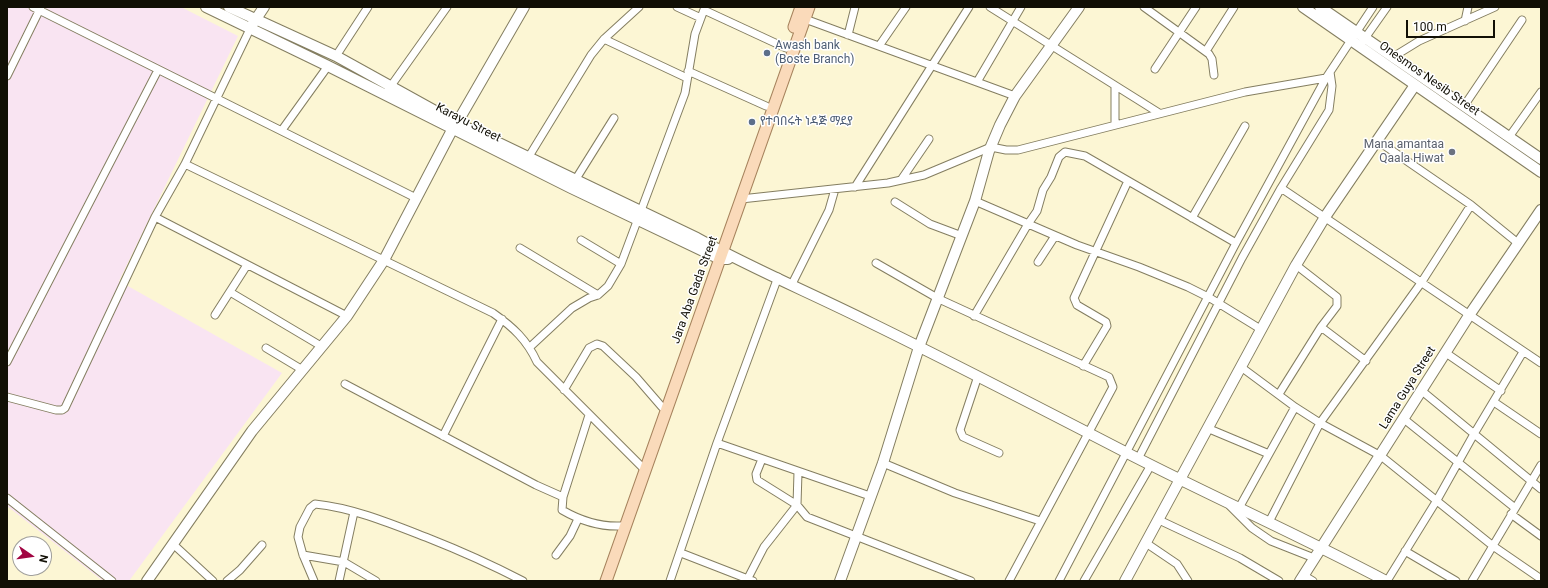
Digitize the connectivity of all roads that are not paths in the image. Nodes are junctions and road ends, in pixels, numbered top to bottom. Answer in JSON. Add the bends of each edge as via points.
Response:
{"nodes":[{"id":1,"x":206,"y":7,"type":"edge"},
{"id":2,"x":229,"y":7,"type":"edge"},
{"id":3,"x":264,"y":7,"type":"edge"},
{"id":4,"x":368,"y":7,"type":"edge"},
{"id":5,"x":447,"y":7,"type":"edge"},
{"id":6,"x":524,"y":7,"type":"edge"},
{"id":7,"x":639,"y":7,"type":"edge"},
{"id":8,"x":677,"y":7,"type":"edge"},
{"id":9,"x":801,"y":7,"type":"edge"},
{"id":10,"x":809,"y":7,"type":"edge"},
{"id":11,"x":855,"y":7,"type":"edge"},
{"id":12,"x":906,"y":7,"type":"edge"},
{"id":13,"x":969,"y":7,"type":"edge"},
{"id":14,"x":990,"y":7,"type":"edge"},
{"id":15,"x":1021,"y":7,"type":"edge"},
{"id":16,"x":1079,"y":7,"type":"edge"},
{"id":17,"x":1144,"y":7,"type":"edge"},
{"id":18,"x":1196,"y":7,"type":"edge"},
{"id":19,"x":1234,"y":7,"type":"edge"},
{"id":20,"x":1303,"y":7,"type":"edge"},
{"id":21,"x":1320,"y":7,"type":"edge"},
{"id":22,"x":1373,"y":7,"type":"edge"},
{"id":23,"x":1387,"y":7,"type":"edge"},
{"id":24,"x":1468,"y":7,"type":"edge"},
{"id":25,"x":1495,"y":7,"type":"edge"},
{"id":26,"x":38,"y":8,"type":"edge"},
{"id":27,"x":704,"y":9,"type":"edge"},
{"id":28,"x":701,"y":18,"type":"junction"},
{"id":29,"x":805,"y":19,"type":"junction"},
{"id":30,"x":256,"y":20,"type":"junction"},
{"id":31,"x":1465,"y":20,"type":"junction"},
{"id":32,"x":1522,"y":20,"type":"dead end"},
{"id":33,"x":1012,"y":21,"type":"junction"},
{"id":34,"x":250,"y":29,"type":"junction"},
{"id":35,"x":1179,"y":32,"type":"junction"},
{"id":36,"x":848,"y":35,"type":"junction"},
{"id":37,"x":1353,"y":36,"type":"junction"},
{"id":38,"x":604,"y":39,"type":"junction"},
{"id":39,"x":1362,"y":42,"type":"junction"},
{"id":40,"x":879,"y":46,"type":"junction"},
{"id":41,"x":1051,"y":46,"type":"junction"},
{"id":42,"x":786,"y":48,"type":"junction"},
{"id":43,"x":1206,"y":51,"type":"junction"},
{"id":44,"x":336,"y":56,"type":"junction"},
{"id":45,"x":1393,"y":57,"type":"junction"},
{"id":46,"x":931,"y":65,"type":"junction"},
{"id":47,"x":328,"y":66,"type":"junction"},
{"id":48,"x":1155,"y":69,"type":"dead end"},
{"id":49,"x":158,"y":70,"type":"junction"},
{"id":50,"x":688,"y":75,"type":"junction"},
{"id":51,"x":1214,"y":75,"type":"dead end"},
{"id":52,"x":1328,"y":75,"type":"junction"},
{"id":53,"x":7,"y":76,"type":"edge"},
{"id":54,"x":976,"y":82,"type":"junction"},
{"id":55,"x":1415,"y":85,"type":"junction"},
{"id":56,"x":1115,"y":87,"type":"junction"},
{"id":57,"x":388,"y":91,"type":"junction"},
{"id":58,"x":1541,"y":92,"type":"edge"},
{"id":59,"x":1015,"y":96,"type":"junction"},
{"id":60,"x":218,"y":99,"type":"junction"},
{"id":61,"x":766,"y":106,"type":"junction"},
{"id":62,"x":1464,"y":106,"type":"junction"},
{"id":63,"x":1159,"y":113,"type":"junction"},
{"id":64,"x":614,"y":118,"type":"dead end"},
{"id":65,"x":1115,"y":125,"type":"junction"},
{"id":66,"x":454,"y":126,"type":"junction"},
{"id":67,"x":1245,"y":126,"type":"dead end"},
{"id":68,"x":282,"y":130,"type":"junction"},
{"id":69,"x":1509,"y":137,"type":"junction"},
{"id":70,"x":928,"y":139,"type":"dead end"},
{"id":71,"x":1378,"y":141,"type":"junction"},
{"id":72,"x":990,"y":149,"type":"junction"},
{"id":73,"x":528,"y":158,"type":"junction"},
{"id":74,"x":1541,"y":159,"type":"edge"},
{"id":75,"x":185,"y":164,"type":"junction"},
{"id":76,"x":1541,"y":172,"type":"edge"},
{"id":77,"x":901,"y":180,"type":"junction"},
{"id":78,"x":1128,"y":181,"type":"junction"},
{"id":79,"x":573,"y":184,"type":"junction"},
{"id":80,"x":855,"y":187,"type":"junction"},
{"id":81,"x":1281,"y":188,"type":"junction"},
{"id":82,"x":835,"y":189,"type":"junction"},
{"id":83,"x":416,"y":198,"type":"junction"},
{"id":84,"x":741,"y":199,"type":"junction"},
{"id":85,"x":975,"y":201,"type":"junction"},
{"id":86,"x":895,"y":202,"type":"dead end"},
{"id":87,"x":1471,"y":205,"type":"junction"},
{"id":88,"x":1541,"y":210,"type":"edge"},
{"id":89,"x":638,"y":215,"type":"junction"},
{"id":90,"x":155,"y":217,"type":"junction"},
{"id":91,"x":1325,"y":217,"type":"junction"},
{"id":92,"x":1192,"y":218,"type":"junction"},
{"id":93,"x":1028,"y":224,"type":"junction"},
{"id":94,"x":962,"y":236,"type":"junction"},
{"id":95,"x":1055,"y":236,"type":"junction"},
{"id":96,"x":581,"y":240,"type":"dead end"},
{"id":97,"x":1236,"y":243,"type":"junction"},
{"id":98,"x":1519,"y":244,"type":"junction"},
{"id":99,"x":520,"y":248,"type":"dead end"},
{"id":100,"x":1095,"y":251,"type":"junction"},
{"id":101,"x":721,"y":255,"type":"junction"},
{"id":102,"x":384,"y":260,"type":"junction"},
{"id":103,"x":1038,"y":262,"type":"dead end"},
{"id":104,"x":876,"y":263,"type":"dead end"},
{"id":105,"x":247,"y":264,"type":"junction"},
{"id":106,"x":621,"y":264,"type":"junction"},
{"id":107,"x":1296,"y":265,"type":"junction"},
{"id":108,"x":778,"y":277,"type":"junction"},
{"id":109,"x":1421,"y":283,"type":"junction"},
{"id":110,"x":792,"y":284,"type":"junction"},
{"id":111,"x":230,"y":292,"type":"junction"},
{"id":112,"x":598,"y":295,"type":"junction"},
{"id":113,"x":1206,"y":296,"type":"junction"},
{"id":114,"x":938,"y":299,"type":"junction"},
{"id":115,"x":1218,"y":303,"type":"junction"},
{"id":116,"x":215,"y":314,"type":"dead end"},
{"id":117,"x":1470,"y":314,"type":"junction"},
{"id":118,"x":347,"y":316,"type":"junction"},
{"id":119,"x":974,"y":316,"type":"junction"},
{"id":120,"x":502,"y":320,"type":"junction"},
{"id":121,"x":1321,"y":327,"type":"junction"},
{"id":122,"x":1262,"y":330,"type":"junction"},
{"id":123,"x":321,"y":346,"type":"junction"},
{"id":124,"x":530,"y":347,"type":"junction"},
{"id":125,"x":919,"y":347,"type":"junction"},
{"id":126,"x":266,"y":348,"type":"dead end"},
{"id":127,"x":1523,"y":352,"type":"junction"},
{"id":128,"x":1446,"y":353,"type":"junction"},
{"id":129,"x":1366,"y":361,"type":"junction"},
{"id":130,"x":7,"y":362,"type":"edge"},
{"id":131,"x":1541,"y":363,"type":"edge"},
{"id":132,"x":1083,"y":366,"type":"junction"},
{"id":133,"x":1241,"y":367,"type":"junction"},
{"id":134,"x":301,"y":369,"type":"junction"},
{"id":135,"x":978,"y":376,"type":"junction"},
{"id":136,"x":345,"y":384,"type":"dead end"},
{"id":137,"x":564,"y":390,"type":"junction"},
{"id":138,"x":1422,"y":391,"type":"junction"},
{"id":139,"x":1501,"y":391,"type":"junction"},
{"id":140,"x":1279,"y":394,"type":"junction"},
{"id":141,"x":7,"y":397,"type":"edge"},
{"id":142,"x":1494,"y":402,"type":"junction"},
{"id":143,"x":662,"y":407,"type":"junction"},
{"id":144,"x":1295,"y":407,"type":"junction"},
{"id":145,"x":589,"y":415,"type":"junction"},
{"id":146,"x":1404,"y":419,"type":"junction"},
{"id":147,"x":1320,"y":423,"type":"junction"},
{"id":148,"x":1207,"y":428,"type":"junction"},
{"id":149,"x":1088,"y":432,"type":"junction"},
{"id":150,"x":1474,"y":434,"type":"junction"},
{"id":151,"x":1541,"y":434,"type":"edge"},
{"id":152,"x":443,"y":436,"type":"junction"},
{"id":153,"x":717,"y":443,"type":"junction"},
{"id":154,"x":1126,"y":452,"type":"junction"},
{"id":155,"x":999,"y":453,"type":"dead end"},
{"id":156,"x":1269,"y":454,"type":"junction"},
{"id":157,"x":1381,"y":456,"type":"junction"},
{"id":158,"x":762,"y":459,"type":"junction"},
{"id":159,"x":1138,"y":459,"type":"junction"},
{"id":160,"x":1458,"y":461,"type":"junction"},
{"id":161,"x":883,"y":463,"type":"junction"},
{"id":162,"x":1150,"y":465,"type":"junction"},
{"id":163,"x":1541,"y":465,"type":"edge"},
{"id":164,"x":642,"y":467,"type":"junction"},
{"id":165,"x":798,"y":472,"type":"junction"},
{"id":166,"x":1181,"y":480,"type":"junction"},
{"id":167,"x":1532,"y":481,"type":"junction"},
{"id":168,"x":1541,"y":489,"type":"edge"},
{"id":169,"x":870,"y":496,"type":"junction"},
{"id":170,"x":563,"y":497,"type":"junction"},
{"id":171,"x":7,"y":498,"type":"edge"},
{"id":172,"x":1224,"y":500,"type":"junction"},
{"id":173,"x":1437,"y":500,"type":"junction"},
{"id":174,"x":797,"y":505,"type":"junction"},
{"id":175,"x":1239,"y":508,"type":"junction"},
{"id":176,"x":1513,"y":511,"type":"junction"},
{"id":177,"x":354,"y":512,"type":"junction"},
{"id":178,"x":578,"y":519,"type":"junction"},
{"id":179,"x":1159,"y":520,"type":"junction"},
{"id":180,"x":1040,"y":521,"type":"junction"},
{"id":181,"x":1269,"y":522,"type":"junction"},
{"id":182,"x":621,"y":526,"type":"junction"},
{"id":183,"x":1541,"y":536,"type":"edge"},
{"id":184,"x":855,"y":537,"type":"junction"},
{"id":185,"x":1146,"y":543,"type":"junction"},
{"id":186,"x":173,"y":544,"type":"junction"},
{"id":187,"x":262,"y":545,"type":"dead end"},
{"id":188,"x":1320,"y":546,"type":"junction"},
{"id":189,"x":1493,"y":546,"type":"junction"},
{"id":190,"x":1405,"y":551,"type":"junction"},
{"id":191,"x":680,"y":553,"type":"junction"},
{"id":192,"x":556,"y":554,"type":"dead end"},
{"id":193,"x":303,"y":555,"type":"junction"},
{"id":194,"x":1314,"y":558,"type":"junction"},
{"id":195,"x":344,"y":562,"type":"junction"},
{"id":196,"x":1301,"y":578,"type":"edge"},
{"id":197,"x":751,"y":580,"type":"edge"},
{"id":198,"x":1541,"y":580,"type":"edge"},
{"id":199,"x":112,"y":581,"type":"edge"},
{"id":200,"x":147,"y":581,"type":"edge"},
{"id":201,"x":213,"y":581,"type":"edge"},
{"id":202,"x":227,"y":581,"type":"edge"},
{"id":203,"x":314,"y":581,"type":"edge"},
{"id":204,"x":339,"y":581,"type":"edge"},
{"id":205,"x":376,"y":581,"type":"edge"},
{"id":206,"x":523,"y":581,"type":"edge"},
{"id":207,"x":600,"y":581,"type":"edge"},
{"id":208,"x":606,"y":581,"type":"edge"},
{"id":209,"x":670,"y":581,"type":"edge"},
{"id":210,"x":840,"y":581,"type":"edge"},
{"id":211,"x":971,"y":581,"type":"edge"},
{"id":212,"x":1008,"y":581,"type":"edge"},
{"id":213,"x":1059,"y":581,"type":"edge"},
{"id":214,"x":1084,"y":581,"type":"edge"},
{"id":215,"x":1125,"y":581,"type":"edge"},
{"id":216,"x":1188,"y":581,"type":"edge"},
{"id":217,"x":1280,"y":581,"type":"edge"},
{"id":218,"x":1313,"y":581,"type":"edge"},
{"id":219,"x":1387,"y":581,"type":"edge"},
{"id":220,"x":1456,"y":581,"type":"edge"},
{"id":221,"x":1472,"y":581,"type":"edge"}],
"edges":[{"from":1,"to":34,"type":"street","name":"Karayu Street"},
{"from":2,"to":30,"type":"street","name":"Karayu Street"},
{"from":3,"to":30,"type":"street"},
{"from":4,"to":44,"type":"street"},
{"from":5,"to":57,"type":"street"},
{"from":6,"to":66,"type":"street"},
{"from":7,"to":38,"type":"street"},
{"from":8,"to":28,"type":"street"},
{"from":9,"to":42,"type":"main road","name":"Jara Aba Gada Street"},
{"from":10,"to":29,"type":"main road","name":"Jara Aba Gada Street"},
{"from":11,"to":36,"type":"street"},
{"from":12,"to":40,"type":"street"},
{"from":13,"to":46,"type":"street"},
{"from":14,"to":33,"type":"street"},
{"from":15,"to":33,"type":"street"},
{"from":16,"to":41,"type":"street"},
{"from":17,"to":35,"type":"street"},
{"from":18,"to":35,"type":"street"},
{"from":19,"to":43,"type":"street"},
{"from":20,"to":37,"type":"street","name":"Onesmos Nesib Street"},
{"from":21,"to":37,"type":"street","name":"Onesmos Nesib Street"},
{"from":22,"to":37,"type":"street"},
{"from":23,"to":39,"type":"street"},
{"from":24,"to":31,"type":"street"},
{"from":25,"to":31,"type":"street"},
{"from":26,"to":49,"type":"street"},
{"from":26,"to":53,"type":"street"},
{"from":27,"to":28,"type":"street"},
{"from":27,"to":42,"type":"street"},
{"from":28,"to":50,"type":"street","via":[[695,34]]},
{"from":29,"to":36,"type":"street"},
{"from":29,"to":84,"type":"main road","name":"Jara Aba Gada Street"},
{"from":30,"to":34,"type":"street"},
{"from":30,"to":44,"type":"street","name":"Karayu Street"},
{"from":31,"to":45,"type":"street","via":[[1418,41]]},
{"from":32,"to":62,"type":"street"},
{"from":33,"to":41,"type":"street"},
{"from":33,"to":54,"type":"street"},
{"from":34,"to":47,"type":"street","name":"Karayu Street"},
{"from":34,"to":60,"type":"street"},
{"from":35,"to":43,"type":"street"},
{"from":35,"to":48,"type":"street"},
{"from":36,"to":40,"type":"street"},
{"from":37,"to":39,"type":"street","name":"Onesmos Nesib Street"},
{"from":37,"to":52,"type":"street"},
{"from":38,"to":50,"type":"street"},
{"from":38,"to":73,"type":"street","via":[[591,55]]},
{"from":39,"to":45,"type":"street","name":"Onesmos Nesib Street"},
{"from":39,"to":55,"type":"street","name":"Onesmos Nesib Street"},
{"from":40,"to":46,"type":"street"},
{"from":41,"to":56,"type":"street"},
{"from":41,"to":59,"type":"street"},
{"from":42,"to":61,"type":"main road","name":"Jara Aba Gada Street"},
{"from":43,"to":51,"type":"street","via":[[1212,59]]},
{"from":44,"to":57,"type":"street","name":"Karayu Street"},
{"from":45,"to":62,"type":"street","name":"Onesmos Nesib Street"},
{"from":46,"to":54,"type":"street"},
{"from":46,"to":80,"type":"street"},
{"from":47,"to":57,"type":"street","name":"Karayu Street"},
{"from":47,"to":68,"type":"street"},
{"from":49,"to":60,"type":"street"},
{"from":49,"to":130,"type":"street"},
{"from":50,"to":61,"type":"street"},
{"from":50,"to":89,"type":"street","via":[[685,93]]},
{"from":52,"to":63,"type":"street"},
{"from":52,"to":81,"type":"street","via":[[1332,86],[1328,110]]},
{"from":52,"to":97,"type":"street"},
{"from":54,"to":59,"type":"street"},
{"from":55,"to":71,"type":"street"},
{"from":55,"to":76,"type":"street","name":"Onesmos Nesib Street"},
{"from":56,"to":63,"type":"street"},
{"from":56,"to":65,"type":"street"},
{"from":57,"to":66,"type":"street","name":"Karayu Street"},
{"from":58,"to":69,"type":"street"},
{"from":59,"to":72,"type":"street"},
{"from":60,"to":68,"type":"street"},
{"from":60,"to":75,"type":"street"},
{"from":61,"to":101,"type":"main road","name":"Jara Aba Gada Street"},
{"from":62,"to":69,"type":"street","name":"Onesmos Nesib Street"},
{"from":63,"to":65,"type":"street"},
{"from":64,"to":79,"type":"street"},
{"from":65,"to":72,"type":"street","via":[[1018,150]]},
{"from":66,"to":73,"type":"street","name":"Karayu Street"},
{"from":66,"to":79,"type":"street","name":"Karayu Street"},
{"from":66,"to":83,"type":"street"},
{"from":67,"to":92,"type":"street"},
{"from":68,"to":83,"type":"street"},
{"from":69,"to":74,"type":"street","name":"Onesmos Nesib Street"},
{"from":70,"to":77,"type":"street"},
{"from":71,"to":87,"type":"street"},
{"from":71,"to":91,"type":"street"},
{"from":72,"to":77,"type":"street","via":[[924,175]]},
{"from":72,"to":85,"type":"street"},
{"from":73,"to":79,"type":"street","name":"Karayu Street"},
{"from":75,"to":90,"type":"street"},
{"from":75,"to":102,"type":"street"},
{"from":77,"to":80,"type":"street"},
{"from":78,"to":92,"type":"street"},
{"from":78,"to":93,"type":"street","via":[[1085,156],[1065,152],[1059,157],[1043,190],[1038,211]]},
{"from":78,"to":100,"type":"street"},
{"from":79,"to":89,"type":"street","name":"Karayu Street"},
{"from":80,"to":82,"type":"street"},
{"from":81,"to":91,"type":"street"},
{"from":81,"to":115,"type":"street"},
{"from":82,"to":84,"type":"street"},
{"from":82,"to":110,"type":"street","via":[[829,210]]},
{"from":83,"to":102,"type":"street"},
{"from":84,"to":101,"type":"main road","name":"Jara Aba Gada Street"},
{"from":85,"to":93,"type":"street"},
{"from":85,"to":94,"type":"street"},
{"from":86,"to":94,"type":"street","via":[[930,224]]},
{"from":87,"to":98,"type":"street"},
{"from":87,"to":109,"type":"street"},
{"from":88,"to":98,"type":"street","name":"Lama Guya Street"},
{"from":89,"to":101,"type":"street","name":"Karayu Street"},
{"from":89,"to":106,"type":"street"},
{"from":90,"to":105,"type":"street"},
{"from":90,"to":141,"type":"street","via":[[65,408],[56,410]]},
{"from":91,"to":107,"type":"street"},
{"from":91,"to":109,"type":"street"},
{"from":92,"to":97,"type":"street"},
{"from":93,"to":95,"type":"street"},
{"from":93,"to":119,"type":"street"},
{"from":94,"to":114,"type":"street"},
{"from":95,"to":100,"type":"street"},
{"from":95,"to":103,"type":"street"},
{"from":96,"to":106,"type":"street"},
{"from":97,"to":113,"type":"street"},
{"from":98,"to":117,"type":"street","name":"Lama Guya Street"},
{"from":99,"to":112,"type":"street"},
{"from":100,"to":113,"type":"street"},
{"from":100,"to":132,"type":"street","via":[[1074,298],[1076,305],[1106,322],[1107,326]]},
{"from":101,"to":108,"type":"street","name":"Karayu Street"},
{"from":101,"to":143,"type":"main road","name":"Jara Aba Gada Street"},
{"from":101,"to":208,"type":"main road","name":"Jara Aba Gada Street"},
{"from":102,"to":118,"type":"street"},
{"from":102,"to":120,"type":"street","via":[[493,313]]},
{"from":104,"to":114,"type":"street"},
{"from":105,"to":111,"type":"street"},
{"from":105,"to":118,"type":"street"},
{"from":106,"to":112,"type":"street","via":[[608,286]]},
{"from":107,"to":121,"type":"street","via":[[1337,297],[1337,306]]},
{"from":107,"to":122,"type":"street"},
{"from":108,"to":110,"type":"street","name":"Karayu Street"},
{"from":108,"to":153,"type":"street"},
{"from":109,"to":117,"type":"street"},
{"from":109,"to":129,"type":"street"},
{"from":110,"to":125,"type":"street","name":"Karayu Street"},
{"from":111,"to":116,"type":"street"},
{"from":111,"to":123,"type":"street"},
{"from":112,"to":124,"type":"street","via":[[572,308]]},
{"from":113,"to":115,"type":"street"},
{"from":113,"to":154,"type":"street"},
{"from":114,"to":119,"type":"street"},
{"from":114,"to":125,"type":"street"},
{"from":115,"to":122,"type":"street"},
{"from":115,"to":159,"type":"street"},
{"from":117,"to":127,"type":"street"},
{"from":117,"to":128,"type":"street","name":"Lama Guya Street"},
{"from":118,"to":123,"type":"street"},
{"from":119,"to":132,"type":"street"},
{"from":120,"to":124,"type":"street","via":[[517,331]]},
{"from":120,"to":152,"type":"street"},
{"from":121,"to":129,"type":"street"},
{"from":121,"to":140,"type":"street"},
{"from":122,"to":133,"type":"street"},
{"from":123,"to":134,"type":"street"},
{"from":124,"to":137,"type":"street","via":[[537,362]]},
{"from":125,"to":135,"type":"street","name":"Karayu Street"},
{"from":125,"to":161,"type":"street"},
{"from":126,"to":134,"type":"street"},
{"from":127,"to":131,"type":"street"},
{"from":127,"to":139,"type":"street"},
{"from":128,"to":138,"type":"street","name":"Lama Guya Street"},
{"from":128,"to":139,"type":"street"},
{"from":129,"to":147,"type":"street"},
{"from":132,"to":149,"type":"street","via":[[1109,377],[1113,387]]},
{"from":133,"to":140,"type":"street"},
{"from":133,"to":148,"type":"street"},
{"from":134,"to":186,"type":"street","via":[[252,431]]},
{"from":135,"to":149,"type":"street","name":"Karayu Street"},
{"from":135,"to":155,"type":"street","via":[[960,434]]},
{"from":136,"to":152,"type":"street"},
{"from":137,"to":143,"type":"street","via":[[589,348],[597,344],[603,346],[636,377]]},
{"from":137,"to":145,"type":"street"},
{"from":138,"to":146,"type":"street","name":"Lama Guya Street"},
{"from":138,"to":150,"type":"street"},
{"from":139,"to":142,"type":"street"},
{"from":140,"to":144,"type":"street"},
{"from":142,"to":150,"type":"street"},
{"from":142,"to":151,"type":"street"},
{"from":143,"to":164,"type":"main road","name":"Jara Aba Gada Street"},
{"from":144,"to":147,"type":"street"},
{"from":144,"to":156,"type":"street"},
{"from":145,"to":164,"type":"street"},
{"from":145,"to":170,"type":"street"},
{"from":146,"to":157,"type":"street","name":"Lama Guya Street"},
{"from":146,"to":160,"type":"street"},
{"from":147,"to":157,"type":"street"},
{"from":147,"to":181,"type":"street"},
{"from":148,"to":156,"type":"street"},
{"from":148,"to":166,"type":"street"},
{"from":149,"to":154,"type":"street","name":"Karayu Street"},
{"from":149,"to":180,"type":"street"},
{"from":150,"to":160,"type":"street"},
{"from":150,"to":167,"type":"street"},
{"from":152,"to":170,"type":"street"},
{"from":153,"to":158,"type":"street"},
{"from":153,"to":191,"type":"street"},
{"from":154,"to":159,"type":"street","name":"Karayu Street"},
{"from":154,"to":213,"type":"street"},
{"from":156,"to":175,"type":"street"},
{"from":157,"to":173,"type":"street"},
{"from":157,"to":188,"type":"street","name":"Lama Guya Street"},
{"from":158,"to":165,"type":"street"},
{"from":158,"to":174,"type":"street","via":[[756,474],[757,480]]},
{"from":159,"to":162,"type":"street","name":"Karayu Street"},
{"from":160,"to":173,"type":"street"},
{"from":160,"to":176,"type":"street"},
{"from":161,"to":169,"type":"street"},
{"from":161,"to":180,"type":"street","via":[[955,493]]},
{"from":162,"to":166,"type":"street","name":"Karayu Street"},
{"from":162,"to":214,"type":"street"},
{"from":163,"to":167,"type":"street"},
{"from":164,"to":182,"type":"main road","name":"Jara Aba Gada Street"},
{"from":165,"to":169,"type":"street"},
{"from":165,"to":174,"type":"street"},
{"from":166,"to":172,"type":"street","name":"Karayu Street"},
{"from":166,"to":179,"type":"street"},
{"from":167,"to":168,"type":"street"},
{"from":167,"to":176,"type":"street"},
{"from":169,"to":184,"type":"street"},
{"from":170,"to":178,"type":"street","via":[[562,510]]},
{"from":171,"to":199,"type":"street"},
{"from":172,"to":175,"type":"street","name":"Karayu Street"},
{"from":172,"to":194,"type":"street","via":[[1252,528],[1272,541]]},
{"from":173,"to":189,"type":"street"},
{"from":173,"to":190,"type":"street"},
{"from":174,"to":184,"type":"street","via":[[807,517]]},
{"from":174,"to":197,"type":"street","via":[[764,547]]},
{"from":175,"to":181,"type":"street","name":"Karayu Street"},
{"from":176,"to":183,"type":"street"},
{"from":176,"to":189,"type":"street"},
{"from":177,"to":193,"type":"street","via":[[315,504],[310,508],[298,537]]},
{"from":177,"to":195,"type":"street"},
{"from":177,"to":206,"type":"street","via":[[400,526],[466,553]]},
{"from":178,"to":182,"type":"street","via":[[608,527]]},
{"from":178,"to":192,"type":"street","via":[[570,536]]},
{"from":179,"to":185,"type":"street"},
{"from":179,"to":217,"type":"street","via":[[1240,558]]},
{"from":180,"to":212,"type":"street"},
{"from":181,"to":188,"type":"street","name":"Karayu Street"},
{"from":182,"to":207,"type":"main road","name":"Jara Aba Gada Street"},
{"from":184,"to":210,"type":"street"},
{"from":184,"to":211,"type":"street"},
{"from":185,"to":215,"type":"street"},
{"from":185,"to":216,"type":"street","via":[[1178,564]]},
{"from":186,"to":200,"type":"street"},
{"from":186,"to":201,"type":"street"},
{"from":187,"to":202,"type":"street"},
{"from":188,"to":194,"type":"street","name":"Lama Guya Street"},
{"from":188,"to":219,"type":"street","name":"Karayu Street"},
{"from":189,"to":198,"type":"street"},
{"from":189,"to":221,"type":"street"},
{"from":190,"to":219,"type":"street"},
{"from":190,"to":220,"type":"street"},
{"from":191,"to":197,"type":"street"},
{"from":191,"to":209,"type":"street"},
{"from":193,"to":195,"type":"street"},
{"from":193,"to":203,"type":"street"},
{"from":194,"to":196,"type":"street","name":"Lama Guya Street"},
{"from":195,"to":204,"type":"street"},
{"from":195,"to":205,"type":"street"},
{"from":196,"to":218,"type":"street"}]}
